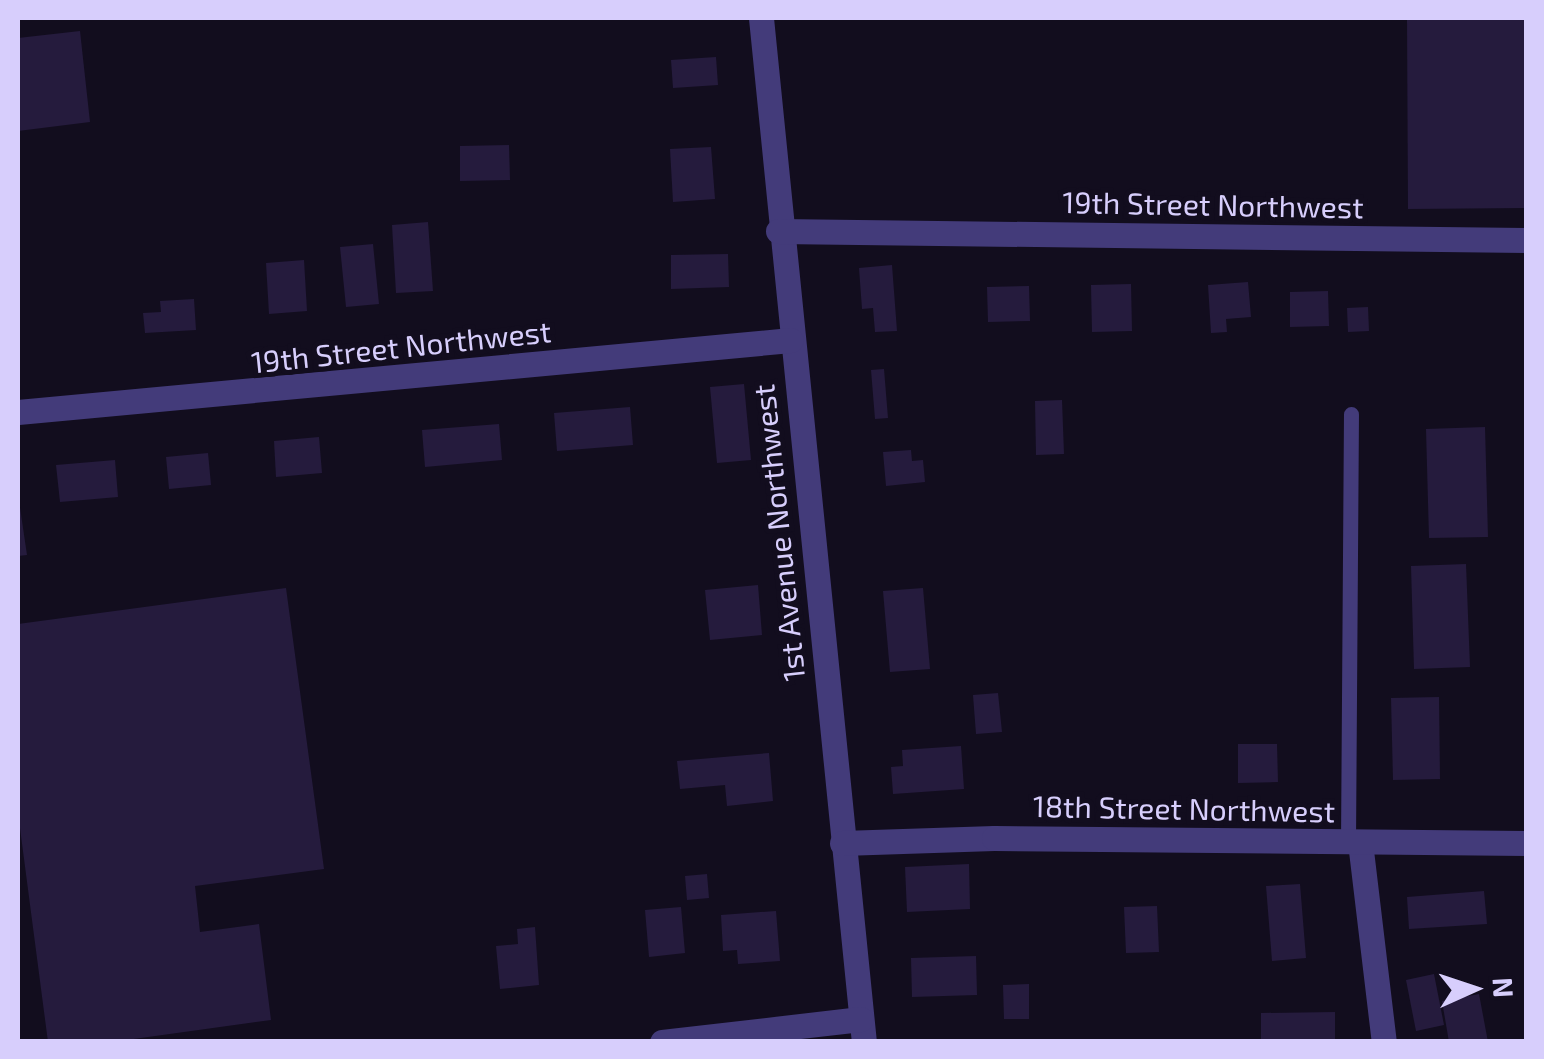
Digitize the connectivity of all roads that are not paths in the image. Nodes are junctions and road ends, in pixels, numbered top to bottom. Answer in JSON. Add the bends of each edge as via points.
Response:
{"nodes":[{"id":1,"x":761,"y":18,"type":"edge"},
{"id":2,"x":778,"y":231,"type":"junction"},
{"id":3,"x":1526,"y":240,"type":"edge"},
{"id":4,"x":791,"y":340,"type":"junction"},
{"id":5,"x":18,"y":412,"type":"edge"},
{"id":6,"x":1350,"y":414,"type":"dead end"},
{"id":7,"x":1354,"y":842,"type":"junction"},
{"id":8,"x":1526,"y":843,"type":"edge"},
{"id":9,"x":842,"y":844,"type":"junction"},
{"id":10,"x":862,"y":1030,"type":"edge"},
{"id":11,"x":662,"y":1042,"type":"edge"},
{"id":12,"x":1384,"y":1042,"type":"edge"}],
"edges":[{"from":1,"to":2,"type":"street","name":"1st Avenue Northwest"},
{"from":2,"to":3,"type":"street","name":"19th Street Northwest"},
{"from":2,"to":4,"type":"street","name":"1st Avenue Northwest"},
{"from":4,"to":5,"type":"street","name":"19th Street Northwest"},
{"from":4,"to":9,"type":"street","name":"1st Avenue Northwest"},
{"from":6,"to":7,"type":"lane"},
{"from":7,"to":8,"type":"street","name":"18th Street Northwest"},
{"from":7,"to":9,"type":"street","name":"18th Street Northwest","via":[[994,838]]},
{"from":7,"to":12,"type":"street"},
{"from":9,"to":10,"type":"street","name":"1st Avenue Northwest"},
{"from":10,"to":11,"type":"street"}]}
